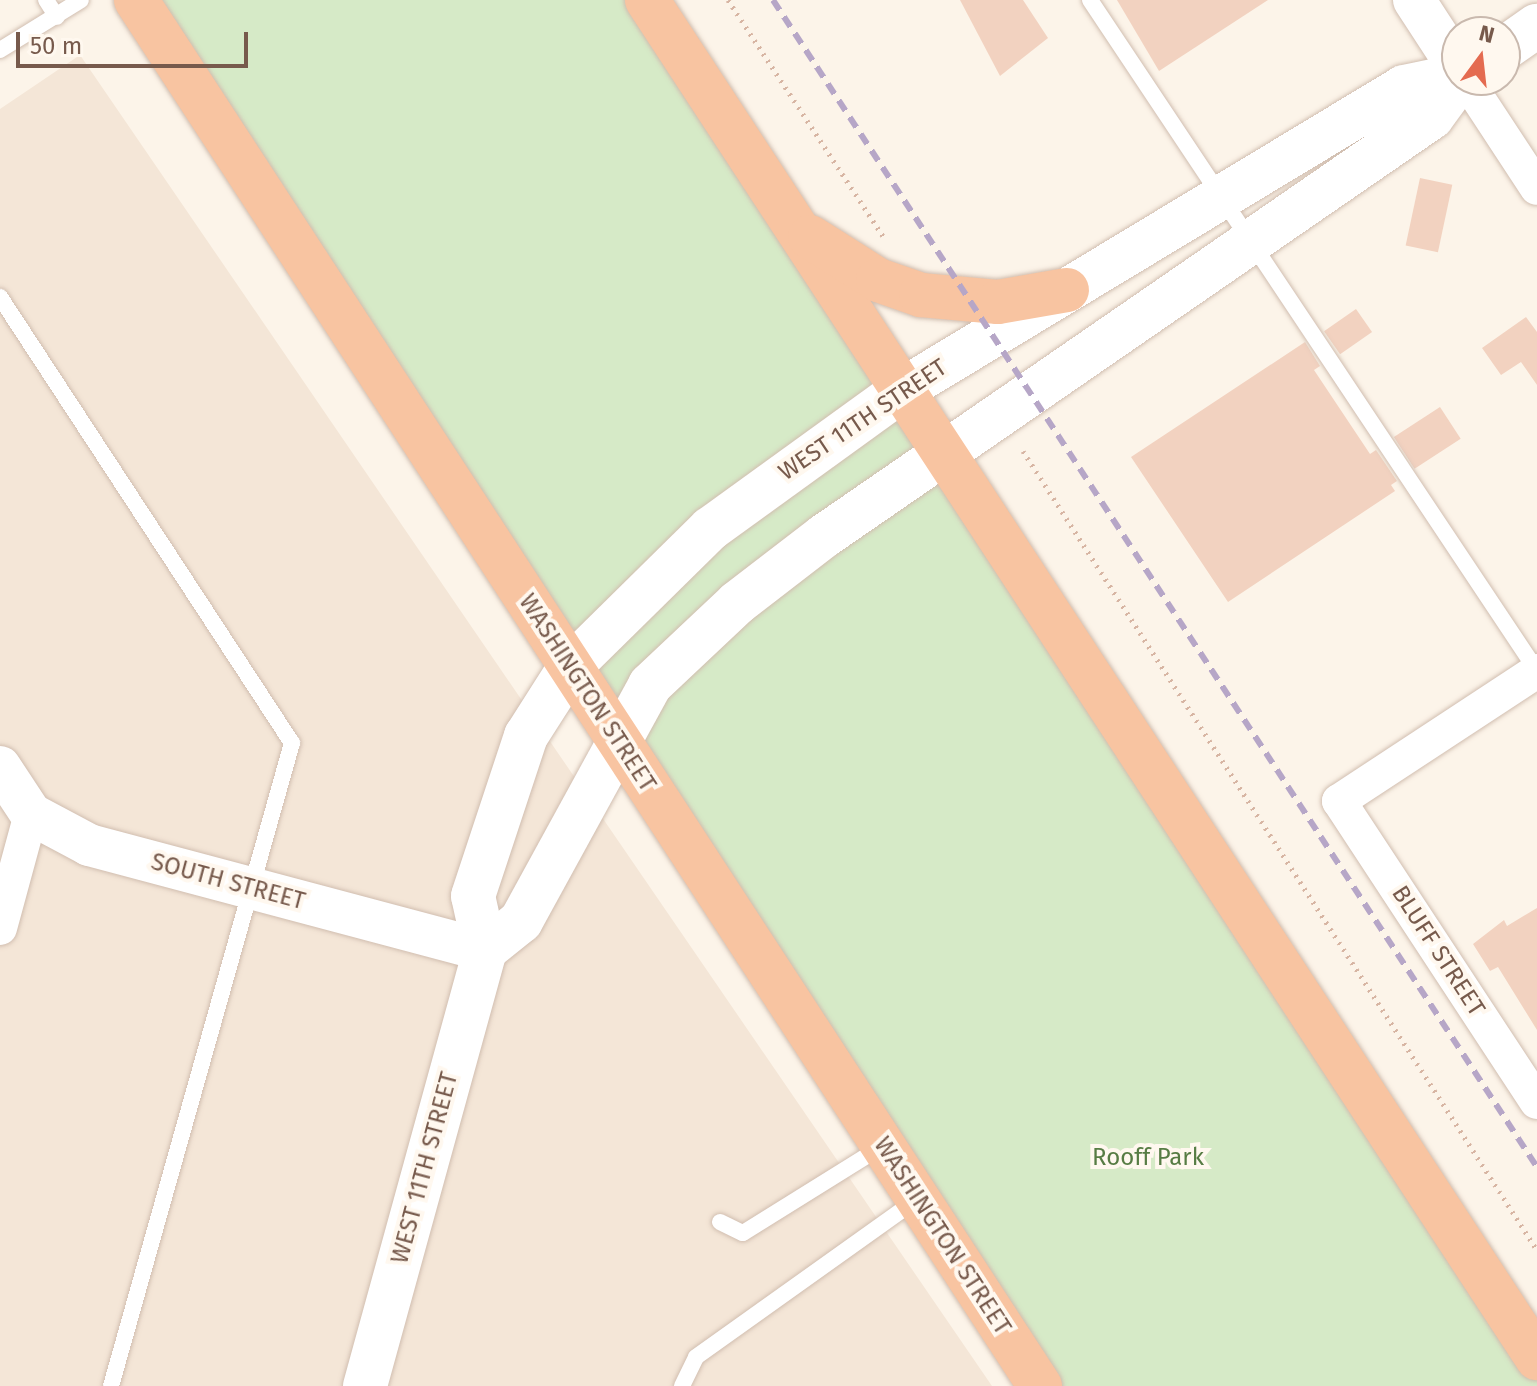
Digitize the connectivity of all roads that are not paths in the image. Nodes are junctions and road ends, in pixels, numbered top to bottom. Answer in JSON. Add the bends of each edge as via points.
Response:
{"nodes":[{"id":1,"x":46,"y":0,"type":"edge"},
{"id":2,"x":81,"y":0,"type":"edge"},
{"id":3,"x":136,"y":0,"type":"edge"},
{"id":4,"x":647,"y":0,"type":"edge"},
{"id":5,"x":1090,"y":0,"type":"edge"},
{"id":6,"x":1414,"y":0,"type":"edge"},
{"id":7,"x":57,"y":17,"type":"junction"},
{"id":8,"x":1441,"y":41,"type":"edge"},
{"id":9,"x":0,"y":50,"type":"edge"},
{"id":10,"x":1441,"y":81,"type":"edge"},
{"id":11,"x":1446,"y":96,"type":"edge"},
{"id":12,"x":1477,"y":96,"type":"edge"},
{"id":13,"x":1537,"y":188,"type":"edge"},
{"id":14,"x":1218,"y":198,"type":"junction"},
{"id":15,"x":797,"y":229,"type":"junction"},
{"id":16,"x":1248,"y":243,"type":"junction"},
{"id":17,"x":1067,"y":290,"type":"junction"},
{"id":18,"x":0,"y":297,"type":"edge"},
{"id":19,"x":902,"y":390,"type":"junction"},
{"id":20,"x":946,"y":456,"type":"junction"},
{"id":21,"x":570,"y":667,"type":"junction"},
{"id":22,"x":1537,"y":671,"type":"edge"},
{"id":23,"x":620,"y":743,"type":"junction"},
{"id":24,"x":0,"y":767,"type":"edge"},
{"id":25,"x":31,"y":814,"type":"junction"},
{"id":26,"x":250,"y":888,"type":"junction"},
{"id":27,"x":0,"y":928,"type":"edge"},
{"id":28,"x":485,"y":950,"type":"junction"},
{"id":29,"x":1537,"y":1102,"type":"edge"},
{"id":30,"x":883,"y":1146,"type":"junction"},
{"id":31,"x":918,"y":1199,"type":"junction"},
{"id":32,"x":720,"y":1222,"type":"dead end"},
{"id":33,"x":1537,"y":1358,"type":"edge"},
{"id":34,"x":111,"y":1386,"type":"edge"},
{"id":35,"x":365,"y":1386,"type":"edge"},
{"id":36,"x":682,"y":1386,"type":"edge"},
{"id":37,"x":1040,"y":1386,"type":"edge"}],
"edges":[{"from":1,"to":7,"type":"lane"},
{"from":2,"to":7,"type":"lane"},
{"from":3,"to":21,"type":"highway","name":"WASHINGTON STREET"},
{"from":4,"to":15,"type":"highway"},
{"from":5,"to":14,"type":"lane"},
{"from":6,"to":8,"type":"street"},
{"from":7,"to":9,"type":"lane"},
{"from":10,"to":14,"type":"main road","name":"WEST 11TH STREET","via":[[1404,87]]},
{"from":11,"to":16,"type":"main road","name":"WEST 11TH STREET","via":[[1432,117]]},
{"from":12,"to":13,"type":"street"},
{"from":14,"to":16,"type":"lane"},
{"from":14,"to":17,"type":"main road","name":"WEST 11TH STREET"},
{"from":15,"to":17,"type":"highway","via":[[878,280],[921,295],[998,302]]},
{"from":15,"to":19,"type":"highway"},
{"from":16,"to":20,"type":"main road","name":"WEST 11TH STREET"},
{"from":16,"to":22,"type":"lane"},
{"from":17,"to":19,"type":"main road","name":"WEST 11TH STREET"},
{"from":18,"to":26,"type":"lane","via":[[292,743]]},
{"from":19,"to":20,"type":"highway"},
{"from":19,"to":21,"type":"main road","name":"WEST 11TH STREET","via":[[710,529]]},
{"from":20,"to":23,"type":"main road","name":"WEST 11TH STREET","via":[[824,536],[737,603],[650,685]]},
{"from":20,"to":33,"type":"highway"},
{"from":21,"to":23,"type":"highway","name":"WASHINGTON STREET"},
{"from":21,"to":28,"type":"main road","name":"WEST 11TH STREET","via":[[526,736],[473,896]]},
{"from":22,"to":29,"type":"street","name":"BLUFF STREET","via":[[1339,801]]},
{"from":23,"to":28,"type":"main road","name":"WEST 11TH STREET","via":[[521,921]]},
{"from":23,"to":30,"type":"highway","name":"WASHINGTON STREET"},
{"from":24,"to":25,"type":"street","name":"SOUTH STREET"},
{"from":25,"to":26,"type":"street","name":"SOUTH STREET","via":[[89,845]]},
{"from":25,"to":27,"type":"street"},
{"from":26,"to":28,"type":"street","name":"SOUTH STREET"},
{"from":26,"to":34,"type":"lane"},
{"from":28,"to":35,"type":"main road","name":"WEST 11TH STREET"},
{"from":30,"to":31,"type":"highway","name":"WASHINGTON STREET"},
{"from":30,"to":32,"type":"lane","via":[[743,1233]]},
{"from":31,"to":36,"type":"lane","via":[[696,1357]]},
{"from":31,"to":37,"type":"highway","name":"WASHINGTON STREET"}]}
